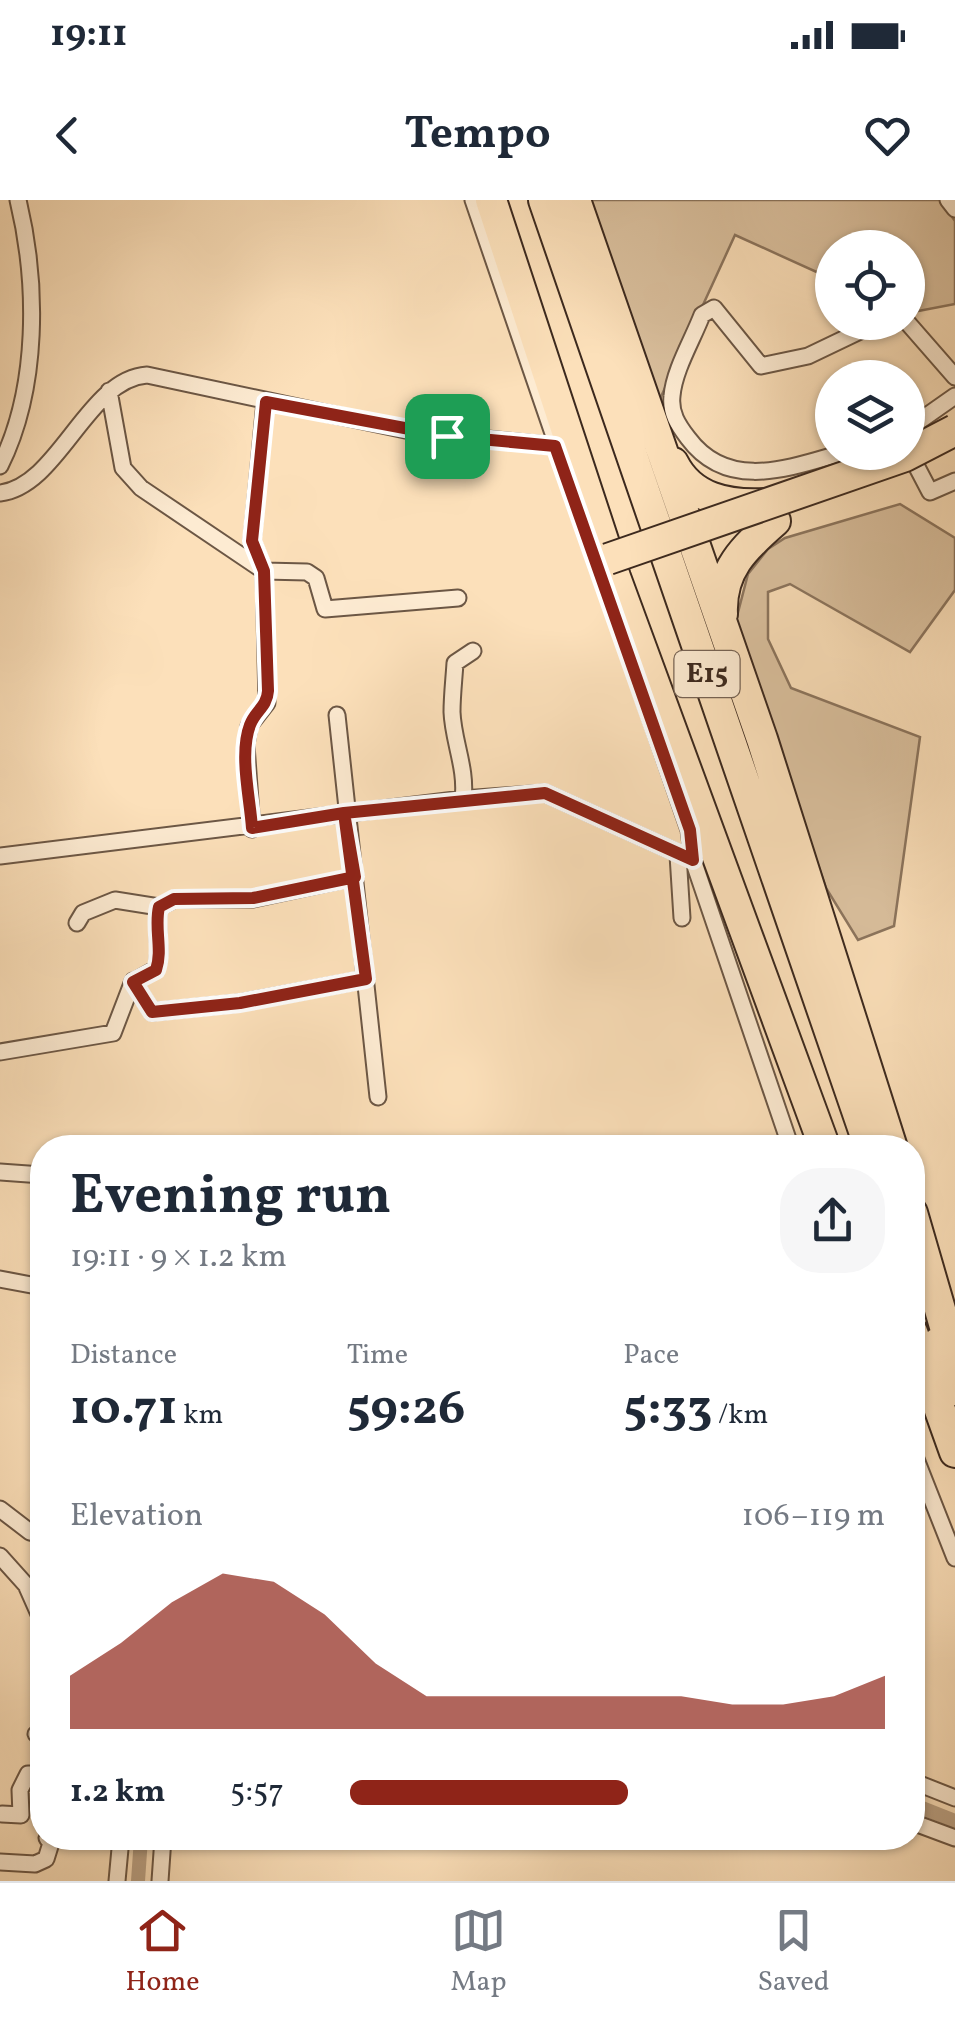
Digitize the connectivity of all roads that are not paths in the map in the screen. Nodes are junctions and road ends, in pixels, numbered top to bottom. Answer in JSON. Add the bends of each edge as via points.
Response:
{"nodes":[{"id":1,"x":18,"y":200,"type":"edge"},
{"id":2,"x":473,"y":200,"type":"edge"},
{"id":3,"x":490,"y":200,"type":"edge"},
{"id":4,"x":522,"y":200,"type":"edge"},
{"id":5,"x":544,"y":200,"type":"edge"},
{"id":6,"x":575,"y":200,"type":"edge"},
{"id":7,"x":948,"y":200,"type":"edge"},
{"id":8,"x":955,"y":210,"type":"edge"},
{"id":9,"x":841,"y":340,"type":"edge"},
{"id":10,"x":923,"y":340,"type":"edge"},
{"id":11,"x":955,"y":377,"type":"edge"},
{"id":12,"x":109,"y":391,"type":"junction"},
{"id":13,"x":955,"y":396,"type":"edge"},
{"id":14,"x":266,"y":402,"type":"junction"},
{"id":15,"x":925,"y":418,"type":"edge"},
{"id":16,"x":650,"y":420,"type":"junction"},
{"id":17,"x":955,"y":430,"type":"edge"},
{"id":18,"x":555,"y":446,"type":"junction"},
{"id":19,"x":955,"y":450,"type":"edge"},
{"id":20,"x":815,"y":460,"type":"edge"},
{"id":21,"x":0,"y":466,"type":"edge"},
{"id":22,"x":918,"y":470,"type":"edge"},
{"id":23,"x":955,"y":481,"type":"edge"},
{"id":24,"x":0,"y":493,"type":"edge"},
{"id":25,"x":772,"y":513,"type":"junction"},
{"id":26,"x":693,"y":540,"type":"junction"},
{"id":27,"x":612,"y":568,"type":"junction"},
{"id":28,"x":264,"y":571,"type":"junction"},
{"id":29,"x":458,"y":598,"type":"dead end"},
{"id":30,"x":723,"y":628,"type":"junction"},
{"id":31,"x":473,"y":651,"type":"dead end"},
{"id":32,"x":338,"y":715,"type":"dead end"},
{"id":33,"x":463,"y":799,"type":"junction"},
{"id":34,"x":344,"y":813,"type":"junction"},
{"id":35,"x":252,"y":828,"type":"junction"},
{"id":36,"x":0,"y":856,"type":"edge"},
{"id":37,"x":686,"y":857,"type":"junction"},
{"id":38,"x":355,"y":877,"type":"junction"},
{"id":39,"x":159,"y":907,"type":"junction"},
{"id":40,"x":682,"y":918,"type":"dead end"},
{"id":41,"x":77,"y":923,"type":"dead end"},
{"id":42,"x":133,"y":977,"type":"junction"},
{"id":43,"x":366,"y":979,"type":"junction"},
{"id":44,"x":1,"y":1049,"type":"edge"},
{"id":45,"x":378,"y":1098,"type":"dead end"},
{"id":46,"x":786,"y":1135,"type":"edge"},
{"id":47,"x":820,"y":1135,"type":"edge"},
{"id":48,"x":844,"y":1135,"type":"edge"},
{"id":49,"x":866,"y":1135,"type":"edge"},
{"id":50,"x":888,"y":1135,"type":"edge"},
{"id":51,"x":0,"y":1172,"type":"edge"},
{"id":52,"x":30,"y":1174,"type":"edge"},
{"id":53,"x":925,"y":1257,"type":"edge"},
{"id":54,"x":0,"y":1279,"type":"edge"},
{"id":55,"x":30,"y":1285,"type":"edge"},
{"id":56,"x":925,"y":1306,"type":"edge"},
{"id":57,"x":955,"y":1360,"type":"edge"},
{"id":58,"x":925,"y":1368,"type":"edge"},
{"id":59,"x":955,"y":1390,"type":"edge"},
{"id":60,"x":925,"y":1393,"type":"edge"},
{"id":61,"x":955,"y":1452,"type":"edge"},
{"id":62,"x":955,"y":1460,"type":"edge"},
{"id":63,"x":925,"y":1482,"type":"edge"},
{"id":64,"x":0,"y":1509,"type":"edge"},
{"id":65,"x":30,"y":1532,"type":"edge"},
{"id":66,"x":0,"y":1556,"type":"edge"},
{"id":67,"x":955,"y":1558,"type":"edge"},
{"id":68,"x":30,"y":1593,"type":"edge"},
{"id":69,"x":30,"y":1774,"type":"edge"},
{"id":70,"x":925,"y":1786,"type":"edge"},
{"id":71,"x":955,"y":1798,"type":"edge"},
{"id":72,"x":2,"y":1814,"type":"edge"},
{"id":73,"x":21,"y":1815,"type":"junction"},
{"id":74,"x":30,"y":1823,"type":"edge"},
{"id":75,"x":925,"y":1827,"type":"edge"},
{"id":76,"x":955,"y":1838,"type":"edge"},
{"id":77,"x":49,"y":1850,"type":"edge"},
{"id":78,"x":120,"y":1850,"type":"edge"},
{"id":79,"x":162,"y":1850,"type":"edge"},
{"id":80,"x":0,"y":1862,"type":"edge"},
{"id":81,"x":118,"y":1881,"type":"edge"},
{"id":82,"x":160,"y":1881,"type":"edge"}],
"edges":[{"from":1,"to":21,"type":"street","via":[[32,280],[29,344],[16,433]]},
{"from":2,"to":18,"type":"street"},
{"from":3,"to":27,"type":"highway"},
{"from":4,"to":48,"type":"highway","number":"E15"},
{"from":5,"to":49,"type":"highway","number":"E15"},
{"from":6,"to":16,"type":"highway"},
{"from":7,"to":8,"type":"street"},
{"from":9,"to":20,"type":"street","via":[[761,366],[714,308],[702,315],[672,394],[674,418],[711,464],[732,472]]},
{"from":10,"to":11,"type":"street"},
{"from":12,"to":14,"type":"street","via":[[131,376],[147,375]]},
{"from":12,"to":24,"type":"street","via":[[72,437]]},
{"from":12,"to":28,"type":"street","via":[[124,468],[178,515]]},
{"from":13,"to":15,"type":"street"},
{"from":14,"to":18,"type":"street","via":[[410,431]]},
{"from":14,"to":28,"type":"street","via":[[252,541]]},
{"from":16,"to":25,"type":"highway","via":[[681,479],[722,501]]},
{"from":16,"to":26,"type":"highway"},
{"from":17,"to":25,"type":"highway","bridge":true},
{"from":18,"to":37,"type":"street","via":[[690,830]]},
{"from":19,"to":25,"type":"highway","via":[[911,474]]},
{"from":22,"to":23,"type":"street","via":[[930,492]]},
{"from":25,"to":26,"type":"highway"},
{"from":25,"to":30,"type":"highway","via":[[730,567]]},
{"from":26,"to":27,"type":"highway"},
{"from":26,"to":30,"type":"highway"},
{"from":27,"to":47,"type":"highway"},
{"from":28,"to":29,"type":"street","via":[[307,572],[316,578],[324,610]]},
{"from":28,"to":35,"type":"street","via":[[267,703],[249,726],[246,744]]},
{"from":30,"to":50,"type":"highway"},
{"from":31,"to":33,"type":"street","via":[[456,664],[454,682]]},
{"from":32,"to":34,"type":"street"},
{"from":33,"to":34,"type":"street"},
{"from":33,"to":37,"type":"street","via":[[545,793]]},
{"from":34,"to":35,"type":"street"},
{"from":34,"to":38,"type":"street"},
{"from":35,"to":36,"type":"street"},
{"from":37,"to":40,"type":"street"},
{"from":37,"to":46,"type":"street"},
{"from":38,"to":39,"type":"street","via":[[253,898],[174,899]]},
{"from":38,"to":43,"type":"street"},
{"from":39,"to":41,"type":"street","via":[[115,900],[83,913]]},
{"from":39,"to":42,"type":"street","via":[[156,970]]},
{"from":42,"to":43,"type":"street","via":[[152,1012]]},
{"from":42,"to":44,"type":"street","via":[[113,1033]]},
{"from":43,"to":45,"type":"street"},
{"from":51,"to":52,"type":"street"},
{"from":53,"to":57,"type":"highway"},
{"from":54,"to":55,"type":"street"},
{"from":56,"to":59,"type":"highway"},
{"from":58,"to":61,"type":"highway"},
{"from":60,"to":62,"type":"highway"},
{"from":63,"to":67,"type":"street"},
{"from":64,"to":65,"type":"street"},
{"from":66,"to":68,"type":"street"},
{"from":69,"to":73,"type":"street","via":[[20,1790]]},
{"from":70,"to":71,"type":"street"},
{"from":72,"to":73,"type":"street"},
{"from":73,"to":74,"type":"street"},
{"from":75,"to":76,"type":"street"},
{"from":77,"to":80,"type":"street","via":[[36,1864]]},
{"from":78,"to":81,"type":"street"},
{"from":79,"to":82,"type":"street"}]}
